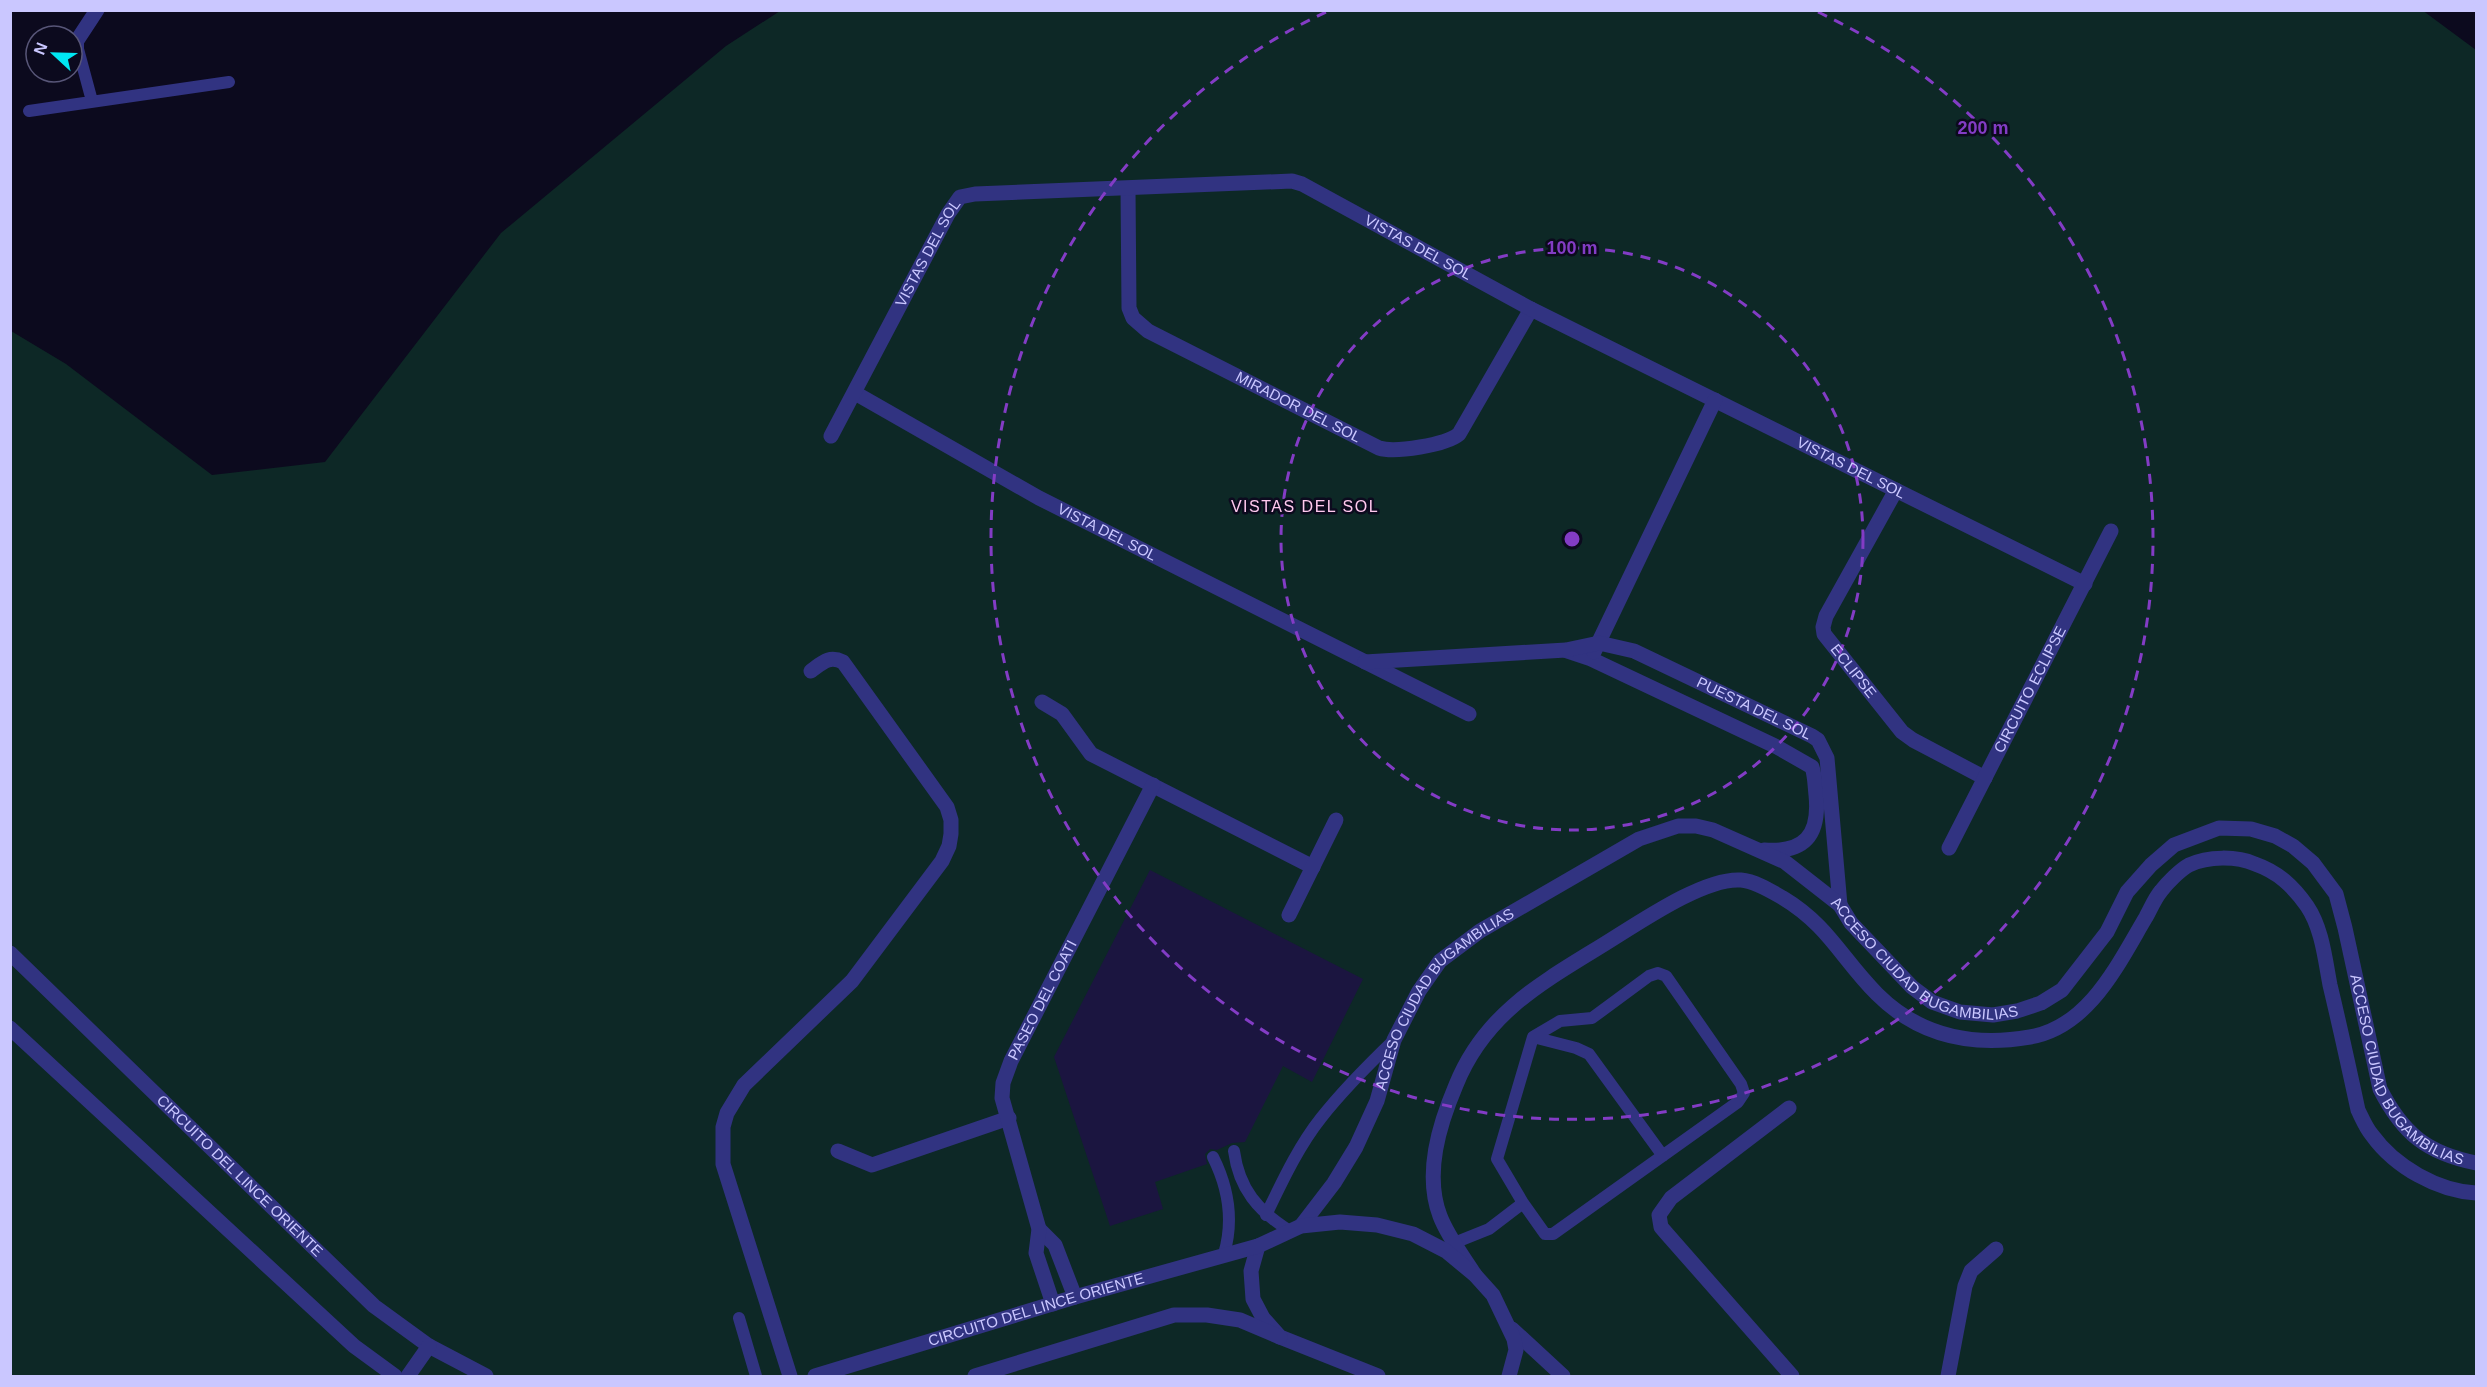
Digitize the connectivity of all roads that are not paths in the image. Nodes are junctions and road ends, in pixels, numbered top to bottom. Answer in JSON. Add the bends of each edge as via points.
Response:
{"nodes":[{"id":1,"x":97,"y":10,"type":"edge"},
{"id":2,"x":84,"y":30,"type":"edge"},
{"id":3,"x":84,"y":72,"type":"edge"},
{"id":4,"x":230,"y":82,"type":"dead end"},
{"id":5,"x":92,"y":102,"type":"junction"},
{"id":6,"x":29,"y":111,"type":"dead end"},
{"id":7,"x":1128,"y":189,"type":"junction"},
{"id":8,"x":1531,"y":309,"type":"junction"},
{"id":9,"x":855,"y":393,"type":"junction"},
{"id":10,"x":1715,"y":400,"type":"junction"},
{"id":11,"x":831,"y":436,"type":"dead end"},
{"id":12,"x":1896,"y":490,"type":"junction"},
{"id":13,"x":2111,"y":531,"type":"dead end"},
{"id":14,"x":2085,"y":584,"type":"junction"},
{"id":15,"x":1599,"y":643,"type":"junction"},
{"id":16,"x":1566,"y":650,"type":"junction"},
{"id":17,"x":1591,"y":659,"type":"junction"},
{"id":18,"x":1365,"y":662,"type":"junction"},
{"id":19,"x":811,"y":671,"type":"dead end"},
{"id":20,"x":1042,"y":702,"type":"dead end"},
{"id":21,"x":1469,"y":714,"type":"dead end"},
{"id":22,"x":1788,"y":724,"type":"junction"},
{"id":23,"x":1777,"y":747,"type":"junction"},
{"id":24,"x":1827,"y":758,"type":"junction"},
{"id":25,"x":1812,"y":767,"type":"junction"},
{"id":26,"x":1985,"y":778,"type":"junction"},
{"id":27,"x":1153,"y":785,"type":"junction"},
{"id":28,"x":1336,"y":820,"type":"dead end"},
{"id":29,"x":1949,"y":848,"type":"dead end"},
{"id":30,"x":1761,"y":850,"type":"junction"},
{"id":31,"x":1313,"y":867,"type":"junction"},
{"id":32,"x":1840,"y":905,"type":"junction"},
{"id":33,"x":1289,"y":915,"type":"dead end"},
{"id":34,"x":10,"y":953,"type":"edge"},
{"id":35,"x":10,"y":1028,"type":"edge"},
{"id":36,"x":1533,"y":1037,"type":"junction"},
{"id":37,"x":1394,"y":1040,"type":"junction"},
{"id":38,"x":1789,"y":1108,"type":"dead end"},
{"id":39,"x":1009,"y":1118,"type":"junction"},
{"id":40,"x":838,"y":1151,"type":"dead end"},
{"id":41,"x":1234,"y":1151,"type":"dead end"},
{"id":42,"x":1663,"y":1156,"type":"junction"},
{"id":43,"x":1213,"y":1157,"type":"dead end"},
{"id":44,"x":2476,"y":1163,"type":"edge"},
{"id":45,"x":2476,"y":1193,"type":"edge"},
{"id":46,"x":1523,"y":1203,"type":"junction"},
{"id":47,"x":1266,"y":1215,"type":"junction"},
{"id":48,"x":1039,"y":1229,"type":"junction"},
{"id":49,"x":1296,"y":1229,"type":"junction"},
{"id":50,"x":1454,"y":1243,"type":"junction"},
{"id":51,"x":1258,"y":1246,"type":"junction"},
{"id":52,"x":1995,"y":1249,"type":"dead end"},
{"id":53,"x":1224,"y":1254,"type":"junction"},
{"id":54,"x":1475,"y":1275,"type":"junction"},
{"id":55,"x":1075,"y":1297,"type":"junction"},
{"id":56,"x":1053,"y":1304,"type":"junction"},
{"id":57,"x":739,"y":1317,"type":"dead end"},
{"id":58,"x":1510,"y":1327,"type":"junction"},
{"id":59,"x":1280,"y":1337,"type":"junction"},
{"id":60,"x":429,"y":1346,"type":"junction"},
{"id":61,"x":1511,"y":1374,"type":"edge"},
{"id":62,"x":394,"y":1377,"type":"edge"},
{"id":63,"x":408,"y":1377,"type":"edge"},
{"id":64,"x":486,"y":1377,"type":"edge"},
{"id":65,"x":756,"y":1377,"type":"edge"},
{"id":66,"x":790,"y":1377,"type":"edge"},
{"id":67,"x":815,"y":1377,"type":"edge"},
{"id":68,"x":975,"y":1377,"type":"edge"},
{"id":69,"x":1378,"y":1377,"type":"edge"},
{"id":70,"x":1563,"y":1377,"type":"edge"},
{"id":71,"x":1792,"y":1377,"type":"edge"},
{"id":72,"x":1948,"y":1377,"type":"edge"}],
"edges":[{"from":1,"to":2,"type":"street"},
{"from":3,"to":5,"type":"lane"},
{"from":4,"to":5,"type":"lane"},
{"from":5,"to":6,"type":"lane"},
{"from":7,"to":8,"type":"street","name":"VISTAS DEL SOL","via":[[1298,182]]},
{"from":7,"to":8,"type":"street","name":"MIRADOR DEL SOL","via":[[1127,297],[1133,318],[1149,331],[1379,448],[1395,450],[1455,437]]},
{"from":7,"to":9,"type":"street","name":"VISTAS DEL SOL","via":[[960,197]]},
{"from":8,"to":10,"type":"street","name":"VISTAS DEL SOL"},
{"from":9,"to":11,"type":"street","name":"VISTAS DEL SOL"},
{"from":9,"to":18,"type":"street","name":"VISTA DEL SOL","via":[[1039,498]]},
{"from":10,"to":12,"type":"street","name":"VISTAS DEL SOL"},
{"from":10,"to":15,"type":"street"},
{"from":12,"to":14,"type":"street","name":"VISTAS DEL SOL"},
{"from":12,"to":26,"type":"street","name":"ECLIPSE","via":[[1827,616],[1822,627],[1824,634],[1902,732]]},
{"from":13,"to":14,"type":"street","name":"CIRCUITO ECLIPSE"},
{"from":14,"to":26,"type":"street","name":"CIRCUITO ECLIPSE"},
{"from":15,"to":16,"type":"street"},
{"from":15,"to":17,"type":"street"},
{"from":15,"to":22,"type":"street","name":"PUESTA DEL SOL","via":[[1634,651]]},
{"from":16,"to":17,"type":"street"},
{"from":16,"to":18,"type":"street"},
{"from":17,"to":23,"type":"street","name":"PUESTA DEL SOL"},
{"from":18,"to":21,"type":"street","name":"VISTA DEL SOL"},
{"from":19,"to":66,"type":"street","via":[[828,659],[843,662],[938,792],[951,819],[951,834],[942,861],[852,981],[744,1085],[725,1120],[723,1164]]},
{"from":20,"to":27,"type":"street","via":[[1062,714],[1091,754]]},
{"from":22,"to":23,"type":"street"},
{"from":22,"to":24,"type":"street","name":"PUESTA DEL SOL","via":[[1818,740]]},
{"from":23,"to":25,"type":"street","name":"PUESTA DEL SOL"},
{"from":24,"to":25,"type":"street"},
{"from":24,"to":32,"type":"street"},
{"from":25,"to":30,"type":"street","via":[[1816,819],[1808,839],[1790,849]]},
{"from":26,"to":29,"type":"street","name":"CIRCUITO ECLIPSE"},
{"from":27,"to":31,"type":"street"},
{"from":27,"to":39,"type":"street","name":"PASEO DEL COATI","via":[[1011,1061],[1002,1098]]},
{"from":28,"to":31,"type":"street"},
{"from":30,"to":32,"type":"street","name":"ACCESO CIUDAD BUGAMBILIAS","via":[[1785,862]]},
{"from":30,"to":37,"type":"street","name":"ACCESO CIUDAD BUGAMBILIAS","via":[[1696,826],[1678,826],[1639,839],[1480,931],[1440,961],[1419,991]]},
{"from":31,"to":33,"type":"street"},
{"from":32,"to":44,"type":"street","name":"ACCESO CIUDAD BUGAMBILIAS","via":[[1851,923],[1912,987],[1932,1002],[1960,1012],[1994,1015],[2041,1003],[2062,990],[2107,932],[2127,892],[2174,845],[2219,828],[2251,829],[2275,836],[2313,863],[2336,894],[2380,1089],[2391,1111],[2410,1134],[2428,1147],[2451,1158]]},
{"from":34,"to":60,"type":"street","name":"CIRCUITO DEL LINCE ORIENTE","via":[[374,1306]]},
{"from":35,"to":62,"type":"street","via":[[354,1346]]},
{"from":36,"to":42,"type":"lane","via":[[1589,1054]]},
{"from":36,"to":42,"type":"lane","via":[[1560,1022],[1592,1018],[1654,973],[1666,976],[1744,1093],[1738,1102]]},
{"from":36,"to":46,"type":"lane","via":[[1497,1156]]},
{"from":37,"to":47,"type":"lane","via":[[1355,1077],[1320,1119],[1290,1166]]},
{"from":37,"to":49,"type":"street","name":"ACCESO CIUDAD BUGAMBILIAS","via":[[1377,1101],[1356,1147],[1334,1183]]},
{"from":38,"to":71,"type":"street","via":[[1671,1198],[1659,1215],[1661,1227]]},
{"from":39,"to":40,"type":"street","via":[[872,1165]]},
{"from":39,"to":48,"type":"street","name":"PASEO DEL COATI"},
{"from":41,"to":47,"type":"lane","via":[[1242,1184]]},
{"from":42,"to":46,"type":"lane","via":[[1553,1234],[1542,1232]]},
{"from":43,"to":53,"type":"lane","via":[[1229,1202]]},
{"from":45,"to":50,"type":"street","name":"ACCESO CIUDAD BUGAMBILIAS","via":[[2438,1186],[2390,1155],[2372,1135],[2358,1110],[2320,938],[2309,909],[2277,873],[2251,861],[2220,858],[2188,865],[2161,890],[2097,995],[2073,1020],[2034,1037],[2002,1041],[1959,1039],[1910,1022],[1876,993],[1833,939],[1803,910],[1768,889],[1743,880],[1715,884],[1680,899],[1557,973],[1514,1003],[1483,1034],[1463,1067],[1437,1137],[1435,1194]]},
{"from":46,"to":50,"type":"lane","via":[[1489,1229]]},
{"from":47,"to":49,"type":"lane"},
{"from":48,"to":55,"type":"street","name":"PASEO DEL COATI","via":[[1055,1245]]},
{"from":48,"to":56,"type":"street","name":"PASEO DEL COATI","via":[[1036,1253]]},
{"from":49,"to":51,"type":"street","name":"CIRCUITO DEL LINCE ORIENTE"},
{"from":49,"to":54,"type":"street","via":[[1340,1222],[1377,1224],[1413,1234],[1446,1251]]},
{"from":50,"to":54,"type":"street","name":"ACCESO CIUDAD BUGAMBILIAS"},
{"from":51,"to":53,"type":"street","name":"CIRCUITO DEL LINCE ORIENTE"},
{"from":51,"to":59,"type":"street","via":[[1251,1271],[1253,1299]]},
{"from":52,"to":72,"type":"street","via":[[1971,1271],[1965,1286]]},
{"from":53,"to":55,"type":"street","name":"CIRCUITO DEL LINCE ORIENTE"},
{"from":54,"to":58,"type":"street"},
{"from":55,"to":56,"type":"street","name":"CIRCUITO DEL LINCE ORIENTE"},
{"from":56,"to":67,"type":"street","name":"CIRCUITO DEL LINCE ORIENTE"},
{"from":57,"to":65,"type":"lane"},
{"from":58,"to":61,"type":"street","via":[[1516,1350]]},
{"from":58,"to":70,"type":"street"},
{"from":59,"to":68,"type":"street","via":[[1240,1320],[1174,1315]]},
{"from":59,"to":69,"type":"street"},
{"from":60,"to":63,"type":"street"},
{"from":60,"to":64,"type":"street","name":"CIRCUITO DEL LINCE ORIENTE"}]}
